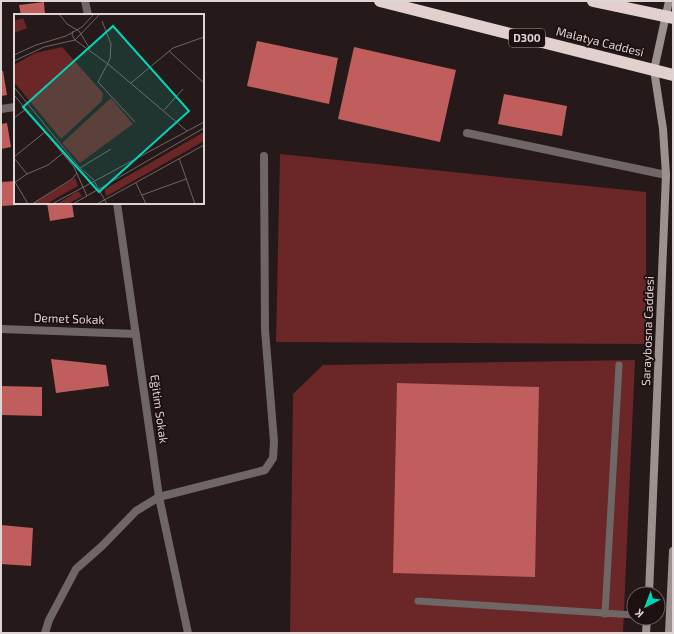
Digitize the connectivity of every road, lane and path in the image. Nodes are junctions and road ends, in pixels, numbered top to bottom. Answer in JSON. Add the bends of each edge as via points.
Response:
{"nodes":[{"id":1,"x":85,"y":1,"type":"edge"},
{"id":2,"x":380,"y":1,"type":"edge"},
{"id":3,"x":593,"y":1,"type":"edge"},
{"id":4,"x":669,"y":1,"type":"edge"},
{"id":5,"x":88,"y":14,"type":"edge"},
{"id":6,"x":669,"y":17,"type":"edge"},
{"id":7,"x":654,"y":70,"type":"junction"},
{"id":8,"x":673,"y":74,"type":"edge"},
{"id":9,"x":14,"y":107,"type":"edge"},
{"id":10,"x":1,"y":109,"type":"edge"},
{"id":11,"x":467,"y":133,"type":"dead end"},
{"id":12,"x":264,"y":156,"type":"dead end"},
{"id":13,"x":666,"y":175,"type":"junction"},
{"id":14,"x":117,"y":204,"type":"edge"},
{"id":15,"x":1,"y":329,"type":"edge"},
{"id":16,"x":136,"y":334,"type":"junction"},
{"id":17,"x":619,"y":366,"type":"dead end"},
{"id":18,"x":159,"y":497,"type":"junction"},
{"id":19,"x":673,"y":551,"type":"edge"},
{"id":20,"x":649,"y":586,"type":"edge"},
{"id":21,"x":418,"y":601,"type":"dead end"},
{"id":22,"x":605,"y":614,"type":"junction"},
{"id":23,"x":626,"y":615,"type":"edge"},
{"id":24,"x":184,"y":616,"type":"junction"},
{"id":25,"x":671,"y":619,"type":"edge"},
{"id":26,"x":45,"y":633,"type":"edge"},
{"id":27,"x":182,"y":633,"type":"edge"},
{"id":28,"x":188,"y":633,"type":"edge"},
{"id":29,"x":669,"y":633,"type":"edge"}],
"edges":[{"from":1,"to":5,"type":"street"},
{"from":2,"to":7,"type":"highway","name":"Malatya Caddesi","number":"D300"},
{"from":3,"to":6,"type":"highway"},
{"from":4,"to":6,"type":"main road"},
{"from":6,"to":7,"type":"main road"},
{"from":7,"to":8,"type":"highway","name":"Malatya Caddesi","number":"D300"},
{"from":7,"to":13,"type":"main road","name":"Saraybosna Caddesi","via":[[663,129]]},
{"from":9,"to":10,"type":"street"},
{"from":11,"to":13,"type":"street"},
{"from":12,"to":18,"type":"street","via":[[265,330],[273,458],[265,470]]},
{"from":13,"to":20,"type":"main road","name":"Saraybosna Caddesi"},
{"from":14,"to":16,"type":"street","name":"Eğitim Sokak"},
{"from":15,"to":16,"type":"street","name":"Demet Sokak"},
{"from":16,"to":18,"type":"street","name":"Eğitim Sokak"},
{"from":17,"to":22,"type":"lane"},
{"from":18,"to":24,"type":"street","name":"Eğitim Sokak"},
{"from":18,"to":26,"type":"street","via":[[136,511],[76,569],[49,620]]},
{"from":19,"to":25,"type":"main road"},
{"from":21,"to":22,"type":"lane"},
{"from":22,"to":23,"type":"lane"},
{"from":24,"to":27,"type":"street"},
{"from":24,"to":28,"type":"street","name":"Eğitim Sokak"},
{"from":25,"to":29,"type":"main road"}]}
